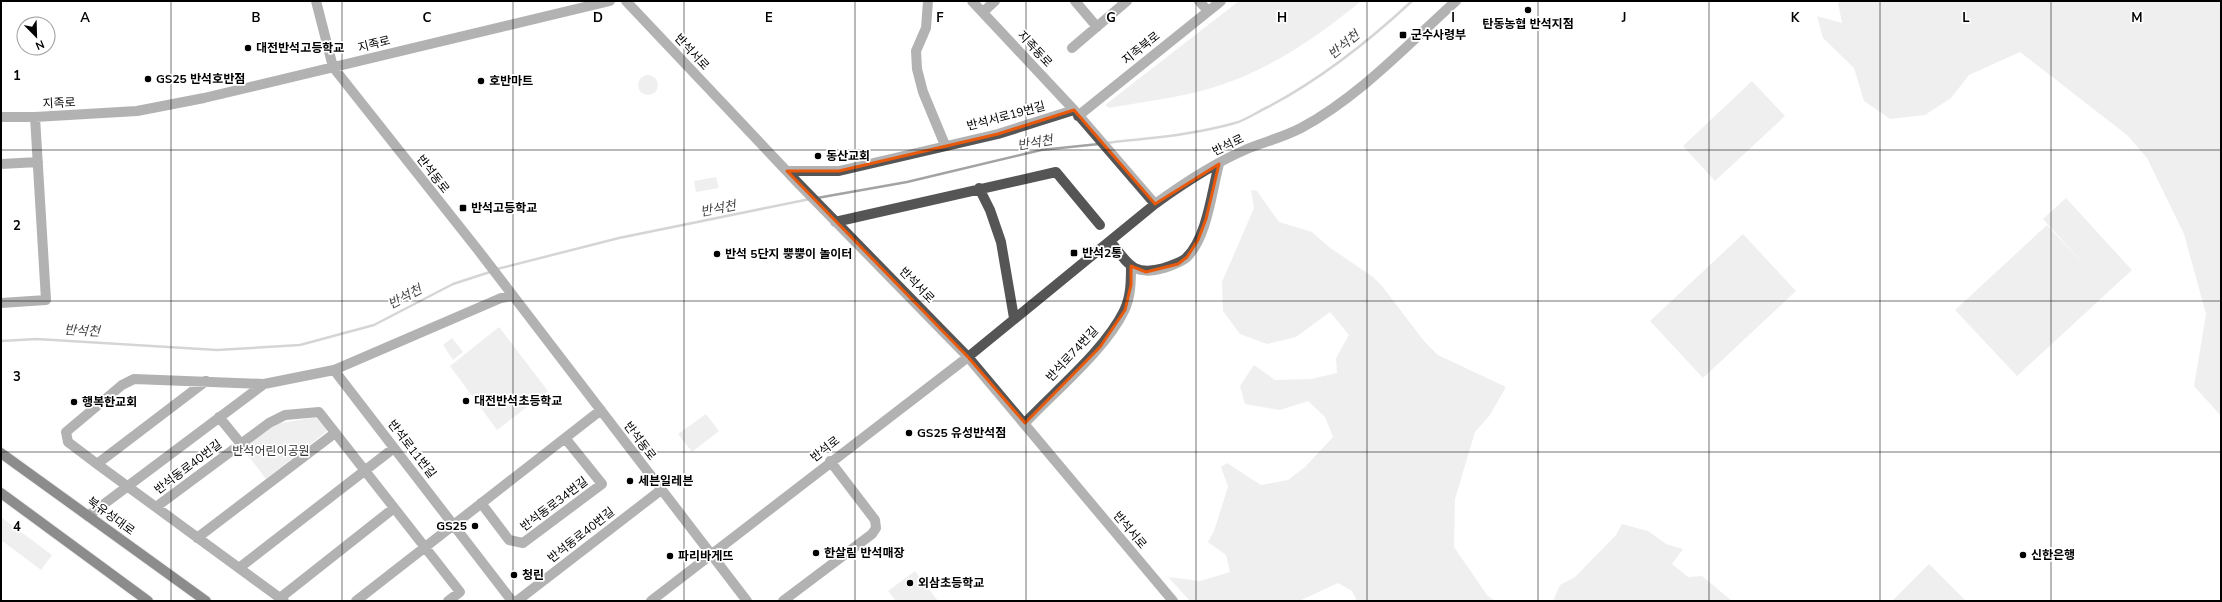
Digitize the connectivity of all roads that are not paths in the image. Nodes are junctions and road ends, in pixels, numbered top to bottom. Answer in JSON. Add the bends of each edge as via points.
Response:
{"nodes":[{"id":1,"x":316,"y":1,"type":"edge"},
{"id":2,"x":610,"y":1,"type":"edge"},
{"id":3,"x":626,"y":1,"type":"edge"},
{"id":4,"x":928,"y":1,"type":"edge"},
{"id":5,"x":972,"y":1,"type":"edge"},
{"id":6,"x":995,"y":1,"type":"edge"},
{"id":7,"x":1075,"y":1,"type":"edge"},
{"id":8,"x":1126,"y":1,"type":"edge"},
{"id":9,"x":1199,"y":1,"type":"edge"},
{"id":10,"x":1221,"y":1,"type":"edge"},
{"id":11,"x":1456,"y":1,"type":"edge"},
{"id":12,"x":1208,"y":11,"type":"junction"},
{"id":13,"x":983,"y":12,"type":"junction"},
{"id":14,"x":1097,"y":26,"type":"junction"},
{"id":15,"x":1072,"y":48,"type":"dead end"},
{"id":16,"x":334,"y":67,"type":"junction"},
{"id":17,"x":1076,"y":113,"type":"junction"},
{"id":18,"x":1,"y":117,"type":"edge"},
{"id":19,"x":35,"y":117,"type":"junction"},
{"id":20,"x":945,"y":145,"type":"junction"},
{"id":21,"x":38,"y":162,"type":"junction"},
{"id":22,"x":1,"y":164,"type":"edge"},
{"id":23,"x":1219,"y":164,"type":"junction"},
{"id":24,"x":787,"y":171,"type":"junction"},
{"id":25,"x":979,"y":188,"type":"junction"},
{"id":26,"x":1155,"y":204,"type":"junction"},
{"id":27,"x":833,"y":219,"type":"junction"},
{"id":28,"x":1100,"y":225,"type":"dead end"},
{"id":29,"x":1110,"y":241,"type":"junction"},
{"id":30,"x":1131,"y":266,"type":"junction"},
{"id":31,"x":513,"y":296,"type":"junction"},
{"id":32,"x":1,"y":303,"type":"edge"},
{"id":33,"x":1014,"y":318,"type":"junction"},
{"id":34,"x":968,"y":356,"type":"junction"},
{"id":35,"x":334,"y":370,"type":"junction"},
{"id":36,"x":206,"y":381,"type":"junction"},
{"id":37,"x":264,"y":384,"type":"junction"},
{"id":38,"x":601,"y":410,"type":"junction"},
{"id":39,"x":219,"y":417,"type":"junction"},
{"id":40,"x":1025,"y":423,"type":"junction"},
{"id":41,"x":335,"y":433,"type":"junction"},
{"id":42,"x":565,"y":438,"type":"junction"},
{"id":43,"x":240,"y":444,"type":"junction"},
{"id":44,"x":394,"y":448,"type":"junction"},
{"id":45,"x":1,"y":453,"type":"edge"},
{"id":46,"x":830,"y":462,"type":"junction"},
{"id":47,"x":97,"y":464,"type":"junction"},
{"id":48,"x":364,"y":469,"type":"junction"},
{"id":49,"x":126,"y":486,"type":"junction"},
{"id":50,"x":661,"y":490,"type":"junction"},
{"id":51,"x":1,"y":493,"type":"edge"},
{"id":52,"x":481,"y":503,"type":"junction"},
{"id":53,"x":156,"y":507,"type":"junction"},
{"id":54,"x":394,"y":508,"type":"junction"},
{"id":55,"x":88,"y":516,"type":"junction"},
{"id":56,"x":453,"y":525,"type":"junction"},
{"id":57,"x":198,"y":538,"type":"junction"},
{"id":58,"x":424,"y":547,"type":"junction"},
{"id":59,"x":711,"y":554,"type":"junction"},
{"id":60,"x":239,"y":568,"type":"junction"},
{"id":61,"x":282,"y":599,"type":"edge"},
{"id":62,"x":148,"y":601,"type":"edge"},
{"id":63,"x":206,"y":601,"type":"edge"},
{"id":64,"x":356,"y":601,"type":"edge"},
{"id":65,"x":448,"y":601,"type":"edge"},
{"id":66,"x":512,"y":601,"type":"edge"},
{"id":67,"x":517,"y":601,"type":"edge"},
{"id":68,"x":651,"y":601,"type":"edge"},
{"id":69,"x":747,"y":601,"type":"edge"},
{"id":70,"x":783,"y":601,"type":"edge"},
{"id":71,"x":1173,"y":601,"type":"edge"}],
"edges":[{"from":1,"to":16,"type":"street"},
{"from":2,"to":16,"type":"street","name":"지족로"},
{"from":3,"to":24,"type":"street","name":"반석서로"},
{"from":4,"to":20,"type":"street","via":[[926,28],[916,51],[917,69],[923,92]]},
{"from":5,"to":13,"type":"street","name":"지족동로"},
{"from":6,"to":13,"type":"street"},
{"from":7,"to":14,"type":"street"},
{"from":8,"to":14,"type":"street"},
{"from":9,"to":12,"type":"street"},
{"from":10,"to":12,"type":"street","name":"지족북로"},
{"from":11,"to":23,"type":"street","name":"반석로","via":[[1364,83],[1329,110],[1300,128],[1245,150]]},
{"from":12,"to":17,"type":"street","name":"지족북로"},
{"from":13,"to":17,"type":"street","name":"지족동로"},
{"from":14,"to":15,"type":"street"},
{"from":16,"to":19,"type":"street","name":"지족로","via":[[137,111]]},
{"from":16,"to":31,"type":"street","name":"반석동로"},
{"from":17,"to":20,"type":"street","name":"반석서로19번길"},
{"from":17,"to":26,"type":"street","name":"지족동로"},
{"from":18,"to":19,"type":"street","name":"지족로"},
{"from":19,"to":21,"type":"street"},
{"from":20,"to":24,"type":"street","name":"반석서로19번길","via":[[839,171]]},
{"from":21,"to":22,"type":"street"},
{"from":21,"to":32,"type":"street","via":[[46,300]]},
{"from":23,"to":26,"type":"street","name":"반석로","via":[[1186,182]]},
{"from":23,"to":30,"type":"street","via":[[1206,219],[1198,240],[1187,257],[1178,264],[1146,272]]},
{"from":24,"to":27,"type":"street","name":"반석서로"},
{"from":25,"to":27,"type":"street"},
{"from":25,"to":28,"type":"street","via":[[1056,172]]},
{"from":25,"to":33,"type":"street","via":[[1001,242]]},
{"from":26,"to":29,"type":"street","name":"반석로"},
{"from":27,"to":34,"type":"street","name":"반석서로"},
{"from":29,"to":30,"type":"street"},
{"from":29,"to":33,"type":"street","name":"반석로"},
{"from":30,"to":40,"type":"street","name":"반석로74번길","via":[[1131,285],[1125,310],[1100,347]]},
{"from":31,"to":35,"type":"street","via":[[487,304]]},
{"from":31,"to":38,"type":"street","name":"반석동로"},
{"from":33,"to":34,"type":"street","name":"반석로"},
{"from":34,"to":40,"type":"street","name":"반석서로"},
{"from":34,"to":46,"type":"street","name":"반석로"},
{"from":35,"to":37,"type":"street"},
{"from":35,"to":44,"type":"street","name":"반석로11번길"},
{"from":36,"to":37,"type":"street"},
{"from":36,"to":47,"type":"street"},
{"from":36,"to":47,"type":"street","via":[[134,379],[122,385],[66,432],[68,442]]},
{"from":37,"to":39,"type":"street"},
{"from":38,"to":42,"type":"street"},
{"from":38,"to":50,"type":"street","name":"반석동로"},
{"from":39,"to":43,"type":"street"},
{"from":39,"to":49,"type":"street"},
{"from":40,"to":71,"type":"street","name":"반석서로","via":[[1108,526]]},
{"from":41,"to":43,"type":"street","name":"반석동로40번길","via":[[319,412],[285,415]]},
{"from":41,"to":48,"type":"street","name":"반석동로40번길"},
{"from":41,"to":57,"type":"street"},
{"from":42,"to":52,"type":"street"},
{"from":42,"to":52,"type":"street","name":"반석동로34번길","via":[[602,484],[523,543],[509,540]]},
{"from":43,"to":53,"type":"street","name":"반석동로40번길"},
{"from":44,"to":48,"type":"street"},
{"from":44,"to":56,"type":"street","name":"반석로11번길"},
{"from":45,"to":55,"type":"main road","name":"북유성대로"},
{"from":46,"to":59,"type":"street","name":"반석로"},
{"from":46,"to":70,"type":"street","via":[[875,520],[876,528],[872,534]]},
{"from":47,"to":49,"type":"street"},
{"from":48,"to":54,"type":"street","name":"반석동로40번길"},
{"from":48,"to":60,"type":"street"},
{"from":49,"to":53,"type":"street","name":"반석동로40번길"},
{"from":49,"to":55,"type":"street"},
{"from":50,"to":59,"type":"street","name":"반석동로"},
{"from":50,"to":67,"type":"street","name":"반석동로40번길"},
{"from":51,"to":62,"type":"main road"},
{"from":52,"to":56,"type":"street"},
{"from":53,"to":57,"type":"street","name":"반석동로40번길"},
{"from":54,"to":58,"type":"street","name":"반석동로40번길"},
{"from":54,"to":61,"type":"street","name":"반석동로40번길"},
{"from":55,"to":63,"type":"main road","name":"북유성대로"},
{"from":56,"to":58,"type":"street"},
{"from":56,"to":66,"type":"street","name":"반석로11번길"},
{"from":57,"to":60,"type":"street","name":"반석동로40번길"},
{"from":58,"to":64,"type":"street"},
{"from":58,"to":65,"type":"street","name":"반석동로40번길","via":[[460,592]]},
{"from":59,"to":68,"type":"street","name":"반석로"},
{"from":59,"to":69,"type":"street","name":"반석동로"},
{"from":60,"to":61,"type":"street","name":"반석동로40번길"}]}
